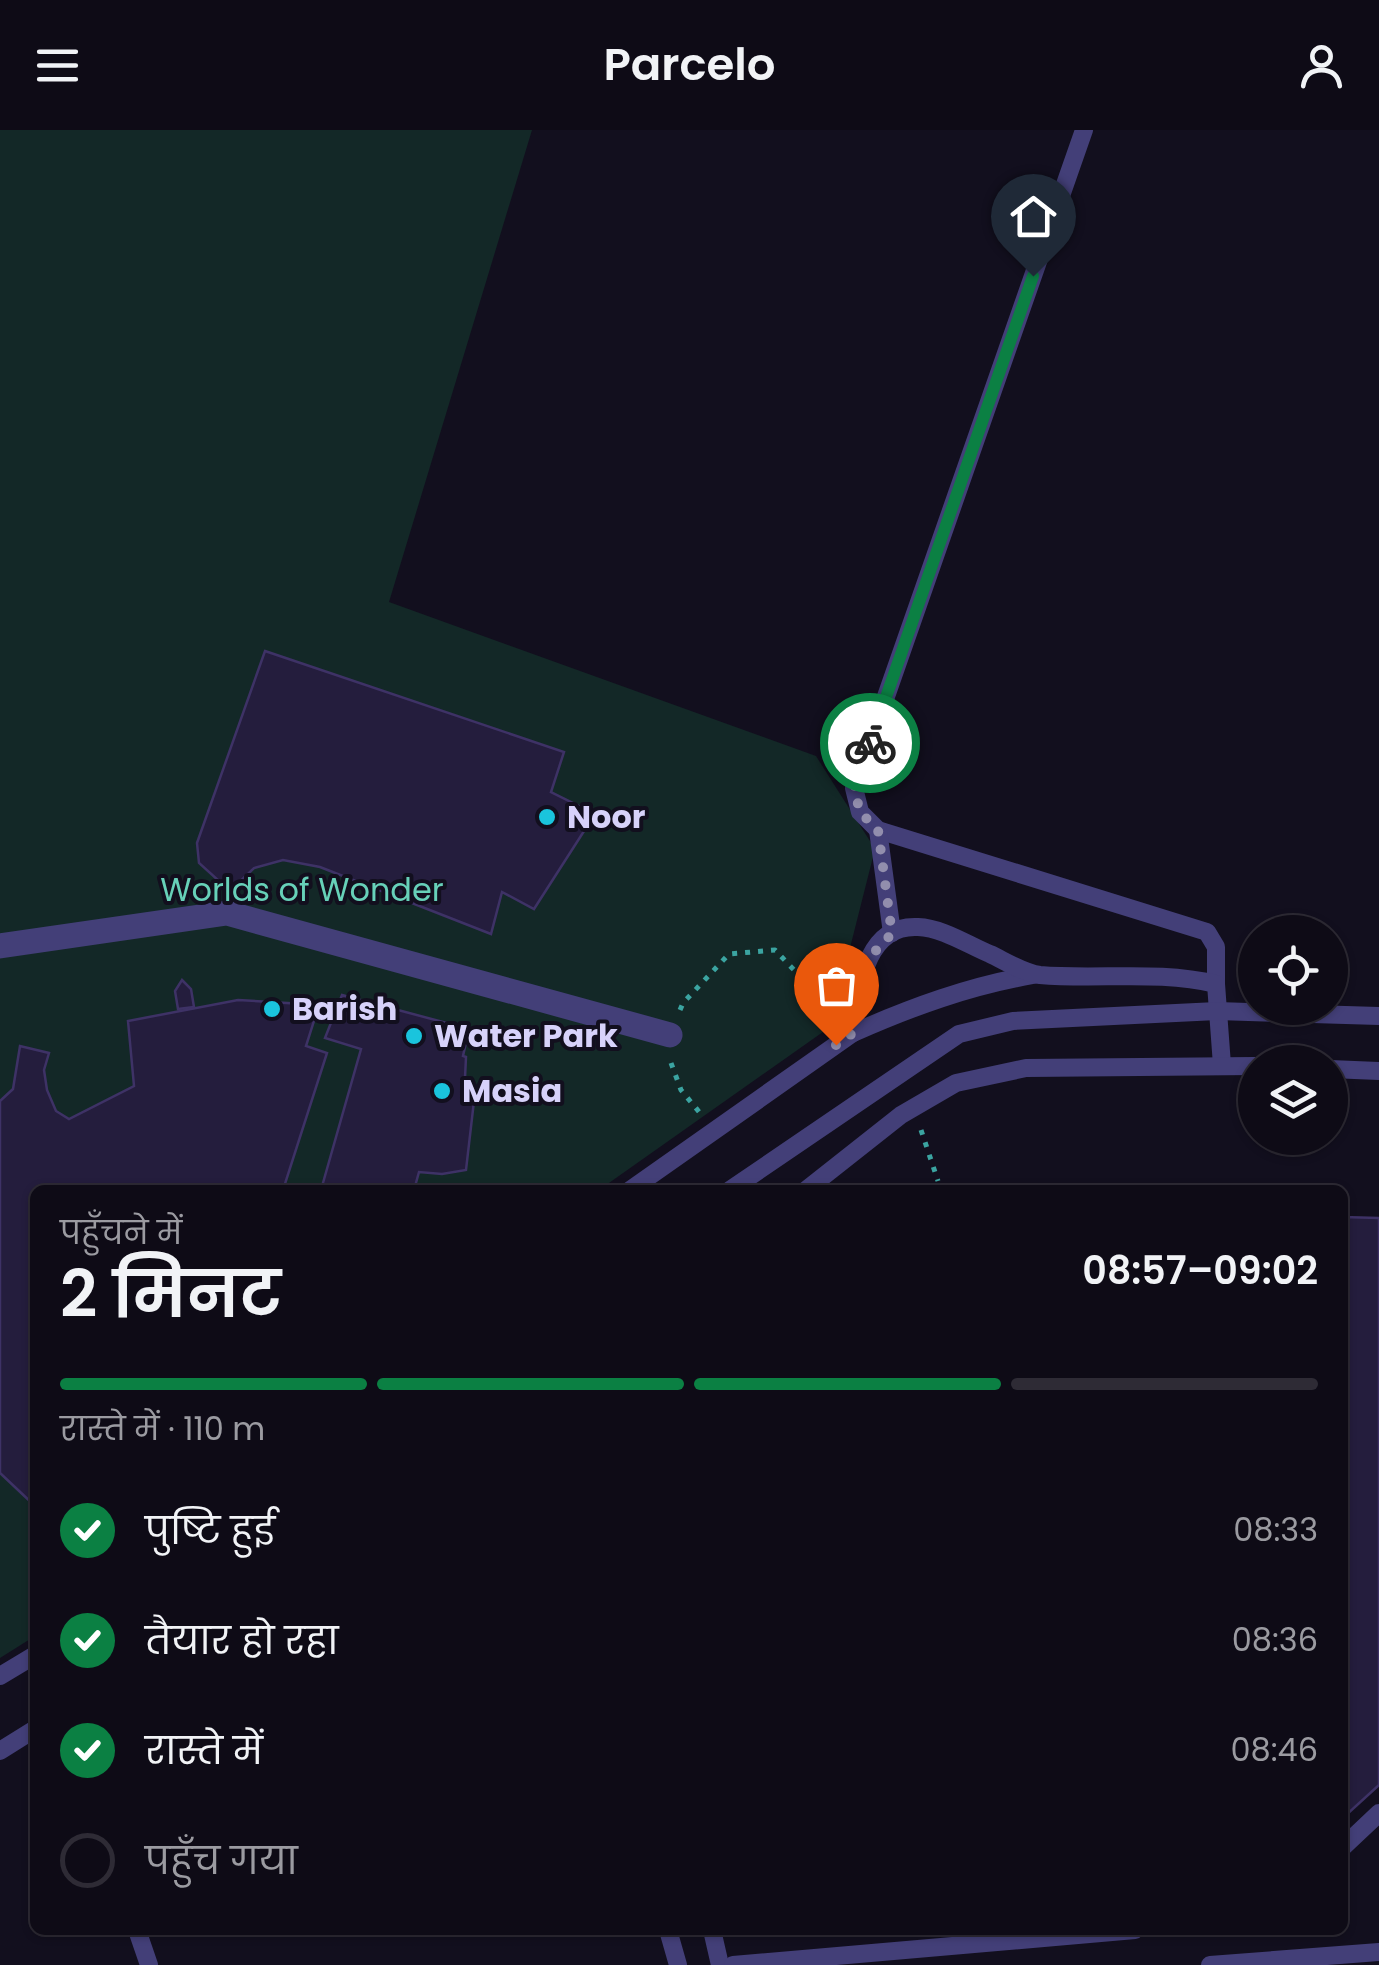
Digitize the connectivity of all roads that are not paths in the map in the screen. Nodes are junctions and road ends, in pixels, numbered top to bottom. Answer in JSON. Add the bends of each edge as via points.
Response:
{"nodes":[{"id":1,"x":1084,"y":130,"type":"edge"},
{"id":2,"x":878,"y":830,"type":"junction"},
{"id":3,"x":892,"y":934,"type":"junction"},
{"id":4,"x":0,"y":946,"type":"edge"},
{"id":5,"x":1035,"y":974,"type":"junction"},
{"id":6,"x":1216,"y":984,"type":"junction"},
{"id":7,"x":1217,"y":1011,"type":"junction"},
{"id":8,"x":1379,"y":1016,"type":"edge"},
{"id":9,"x":853,"y":1033,"type":"junction"},
{"id":10,"x":670,"y":1035,"type":"road end"},
{"id":11,"x":1222,"y":1065,"type":"junction"},
{"id":12,"x":1238,"y":1065,"type":"edge"},
{"id":13,"x":1348,"y":1070,"type":"edge"},
{"id":14,"x":1379,"y":1071,"type":"edge"},
{"id":15,"x":637,"y":1185,"type":"edge"},
{"id":16,"x":737,"y":1185,"type":"edge"},
{"id":17,"x":812,"y":1185,"type":"edge"},
{"id":18,"x":30,"y":1657,"type":"edge"},
{"id":19,"x":0,"y":1676,"type":"edge"},
{"id":20,"x":30,"y":1732,"type":"edge"},
{"id":21,"x":0,"y":1751,"type":"edge"},
{"id":22,"x":1379,"y":1813,"type":"edge"},
{"id":23,"x":1348,"y":1842,"type":"edge"},
{"id":24,"x":139,"y":1935,"type":"edge"},
{"id":25,"x":669,"y":1935,"type":"edge"},
{"id":26,"x":713,"y":1935,"type":"edge"},
{"id":27,"x":1078,"y":1935,"type":"edge"},
{"id":28,"x":1379,"y":1952,"type":"edge"},
{"id":29,"x":149,"y":1965,"type":"edge"},
{"id":30,"x":678,"y":1965,"type":"edge"},
{"id":31,"x":720,"y":1965,"type":"edge"},
{"id":32,"x":733,"y":1965,"type":"edge"},
{"id":33,"x":1210,"y":1965,"type":"edge"}],
"edges":[{"from":1,"to":2,"type":"lane","via":[[854,788],[860,812]]},
{"from":2,"to":3,"type":"lane"},
{"from":2,"to":6,"type":"lane","via":[[1207,932],[1216,946]]},
{"from":3,"to":5,"type":"lane","via":[[916,926],[943,933]]},
{"from":3,"to":9,"type":"lane","via":[[872,951],[862,973]]},
{"from":4,"to":10,"type":"street","via":[[227,913]]},
{"from":5,"to":6,"type":"lane","via":[[1186,977]]},
{"from":5,"to":9,"type":"lane","via":[[920,1003]]},
{"from":6,"to":7,"type":"lane"},
{"from":7,"to":8,"type":"lane"},
{"from":7,"to":11,"type":"lane"},
{"from":7,"to":16,"type":"lane","via":[[1013,1021],[959,1034]]},
{"from":9,"to":15,"type":"lane"},
{"from":11,"to":12,"type":"lane"},
{"from":11,"to":17,"type":"lane","via":[[1026,1068],[956,1083],[900,1115]]},
{"from":13,"to":14,"type":"lane"},
{"from":18,"to":19,"type":"lane"},
{"from":20,"to":21,"type":"lane"},
{"from":22,"to":23,"type":"lane"},
{"from":24,"to":29,"type":"lane"},
{"from":25,"to":30,"type":"lane"},
{"from":26,"to":31,"type":"lane"},
{"from":27,"to":32,"type":"lane"},
{"from":28,"to":33,"type":"lane"}]}
